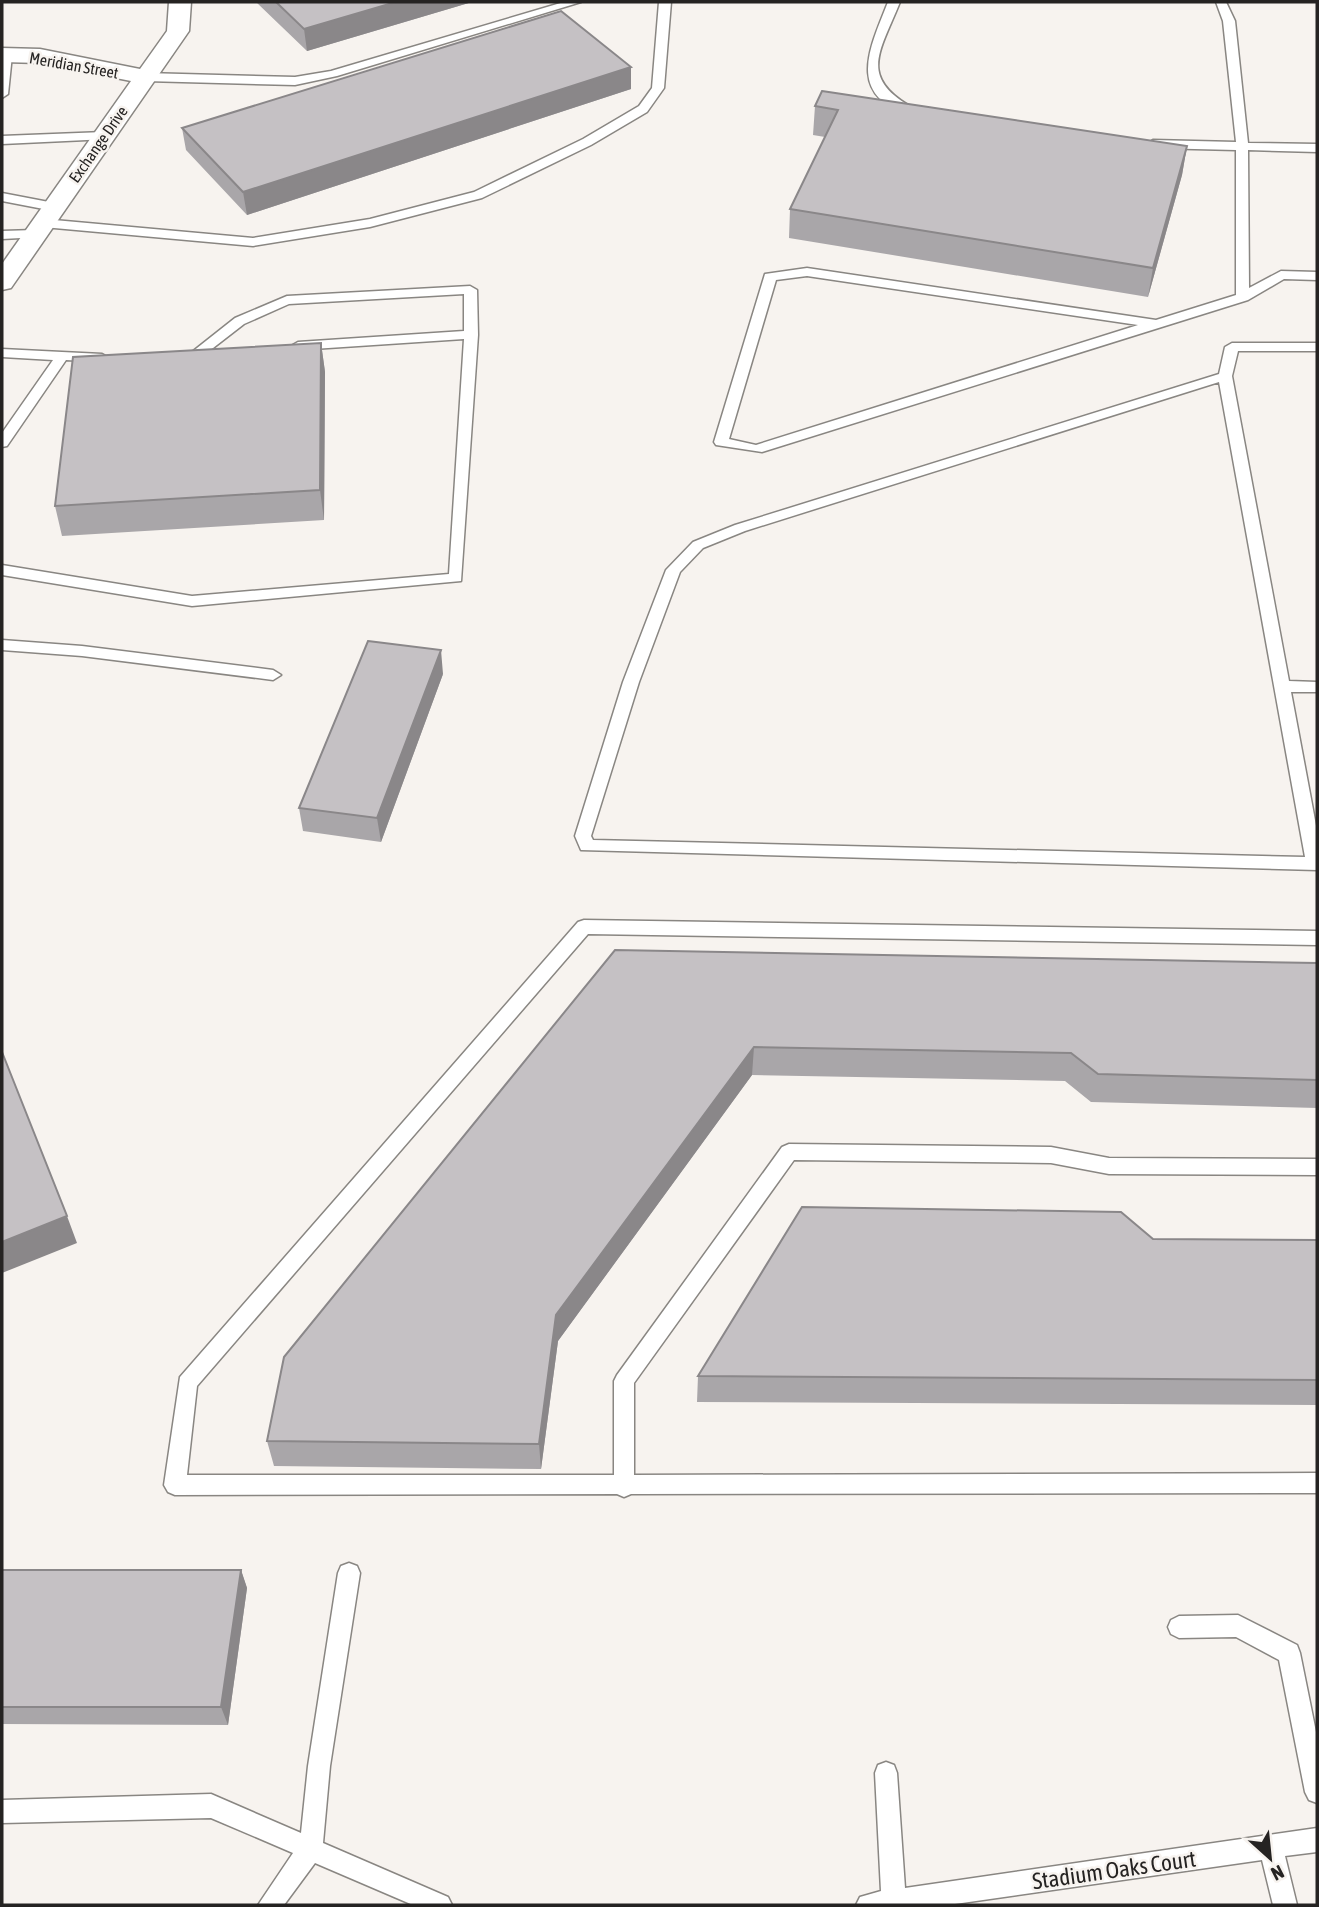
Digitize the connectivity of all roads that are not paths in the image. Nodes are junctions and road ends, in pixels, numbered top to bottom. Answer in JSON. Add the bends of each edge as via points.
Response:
{"nodes":[{"id":1,"x":180,"y":2,"type":"edge"},
{"id":2,"x":575,"y":2,"type":"edge"},
{"id":3,"x":665,"y":2,"type":"edge"},
{"id":4,"x":894,"y":2,"type":"edge"},
{"id":5,"x":1221,"y":2,"type":"edge"},
{"id":6,"x":4,"y":55,"type":"edge"},
{"id":7,"x":145,"y":78,"type":"junction"},
{"id":8,"x":2,"y":94,"type":"edge"},
{"id":9,"x":919,"y":115,"type":"edge"},
{"id":10,"x":104,"y":136,"type":"junction"},
{"id":11,"x":2,"y":140,"type":"edge"},
{"id":12,"x":1136,"y":144,"type":"edge"},
{"id":13,"x":1242,"y":146,"type":"junction"},
{"id":14,"x":1317,"y":148,"type":"edge"},
{"id":15,"x":2,"y":197,"type":"edge"},
{"id":16,"x":44,"y":222,"type":"junction"},
{"id":17,"x":2,"y":235,"type":"edge"},
{"id":18,"x":1317,"y":276,"type":"edge"},
{"id":19,"x":2,"y":282,"type":"edge"},
{"id":20,"x":1243,"y":297,"type":"junction"},
{"id":21,"x":1156,"y":324,"type":"junction"},
{"id":22,"x":471,"y":335,"type":"junction"},
{"id":23,"x":281,"y":347,"type":"edge"},
{"id":24,"x":1317,"y":347,"type":"edge"},
{"id":25,"x":226,"y":351,"type":"edge"},
{"id":26,"x":2,"y":353,"type":"edge"},
{"id":27,"x":62,"y":356,"type":"junction"},
{"id":28,"x":112,"y":358,"type":"edge"},
{"id":29,"x":1225,"y":376,"type":"junction"},
{"id":30,"x":2,"y":443,"type":"edge"},
{"id":31,"x":2,"y":570,"type":"edge"},
{"id":32,"x":2,"y":645,"type":"edge"},
{"id":33,"x":273,"y":676,"type":"dead end"},
{"id":34,"x":1281,"y":686,"type":"junction"},
{"id":35,"x":1317,"y":687,"type":"edge"},
{"id":36,"x":1316,"y":864,"type":"edge"},
{"id":37,"x":1317,"y":937,"type":"edge"},
{"id":38,"x":1317,"y":1167,"type":"edge"},
{"id":39,"x":1317,"y":1483,"type":"edge"},
{"id":40,"x":624,"y":1487,"type":"junction"},
{"id":41,"x":349,"y":1573,"type":"dead end"},
{"id":42,"x":1179,"y":1627,"type":"dead end"},
{"id":43,"x":886,"y":1773,"type":"dead end"},
{"id":44,"x":1317,"y":1792,"type":"edge"},
{"id":45,"x":2,"y":1812,"type":"edge"},
{"id":46,"x":1317,"y":1840,"type":"edge"},
{"id":47,"x":1271,"y":1846,"type":"junction"},
{"id":48,"x":311,"y":1848,"type":"junction"},
{"id":49,"x":894,"y":1902,"type":"junction"},
{"id":50,"x":270,"y":1905,"type":"edge"},
{"id":51,"x":440,"y":1905,"type":"edge"},
{"id":52,"x":868,"y":1905,"type":"edge"},
{"id":53,"x":1285,"y":1905,"type":"edge"}],
"edges":[{"from":1,"to":7,"type":"street","name":"Exchange Drive","via":[[178,31]]},
{"from":2,"to":7,"type":"lane","via":[[333,74],[295,81]]},
{"from":3,"to":16,"type":"lane","via":[[658,88],[643,109],[478,195],[370,223],[253,242]]},
{"from":4,"to":9,"type":"lane","via":[[870,69],[875,86],[889,101]]},
{"from":5,"to":13,"type":"lane","via":[[1228,21]]},
{"from":6,"to":7,"type":"street","name":"Meridian Street","via":[[40,56]]},
{"from":6,"to":8,"type":"lane"},
{"from":7,"to":10,"type":"street","name":"Exchange Drive"},
{"from":10,"to":11,"type":"lane"},
{"from":10,"to":16,"type":"street","name":"Exchange Drive"},
{"from":12,"to":13,"type":"lane"},
{"from":13,"to":14,"type":"lane"},
{"from":13,"to":20,"type":"lane"},
{"from":15,"to":16,"type":"lane"},
{"from":16,"to":17,"type":"lane"},
{"from":16,"to":19,"type":"street","name":"Exchange Drive"},
{"from":18,"to":20,"type":"lane","via":[[1281,275]]},
{"from":20,"to":21,"type":"lane"},
{"from":21,"to":21,"type":"lane","via":[[757,450],[721,442],[770,277],[807,272]]},
{"from":22,"to":23,"type":"lane"},
{"from":22,"to":25,"type":"lane","via":[[470,290],[286,300],[228,326],[193,353]]},
{"from":22,"to":31,"type":"lane","via":[[456,578],[192,601]]},
{"from":24,"to":29,"type":"lane","via":[[1232,347]]},
{"from":26,"to":27,"type":"lane"},
{"from":27,"to":28,"type":"lane"},
{"from":27,"to":30,"type":"lane"},
{"from":29,"to":34,"type":"lane"},
{"from":29,"to":36,"type":"lane","via":[[698,545],[673,570],[631,682],[583,836],[587,846]]},
{"from":32,"to":33,"type":"lane"},
{"from":34,"to":35,"type":"lane"},
{"from":34,"to":36,"type":"lane"},
{"from":37,"to":40,"type":"lane","via":[[584,927],[187,1383],[175,1485]]},
{"from":38,"to":40,"type":"lane","via":[[1110,1166],[1051,1155],[789,1152],[624,1381]]},
{"from":39,"to":40,"type":"lane"},
{"from":41,"to":48,"type":"lane"},
{"from":42,"to":44,"type":"lane","via":[[1238,1626],[1289,1653]]},
{"from":43,"to":49,"type":"lane"},
{"from":45,"to":48,"type":"lane","via":[[211,1806]]},
{"from":46,"to":47,"type":"lane","name":"Stadium Oaks Court"},
{"from":47,"to":49,"type":"lane","name":"Stadium Oaks Court"},
{"from":47,"to":53,"type":"lane"},
{"from":48,"to":50,"type":"lane"},
{"from":48,"to":51,"type":"lane"},
{"from":49,"to":52,"type":"lane","name":"Stadium Oaks Court"}]}
